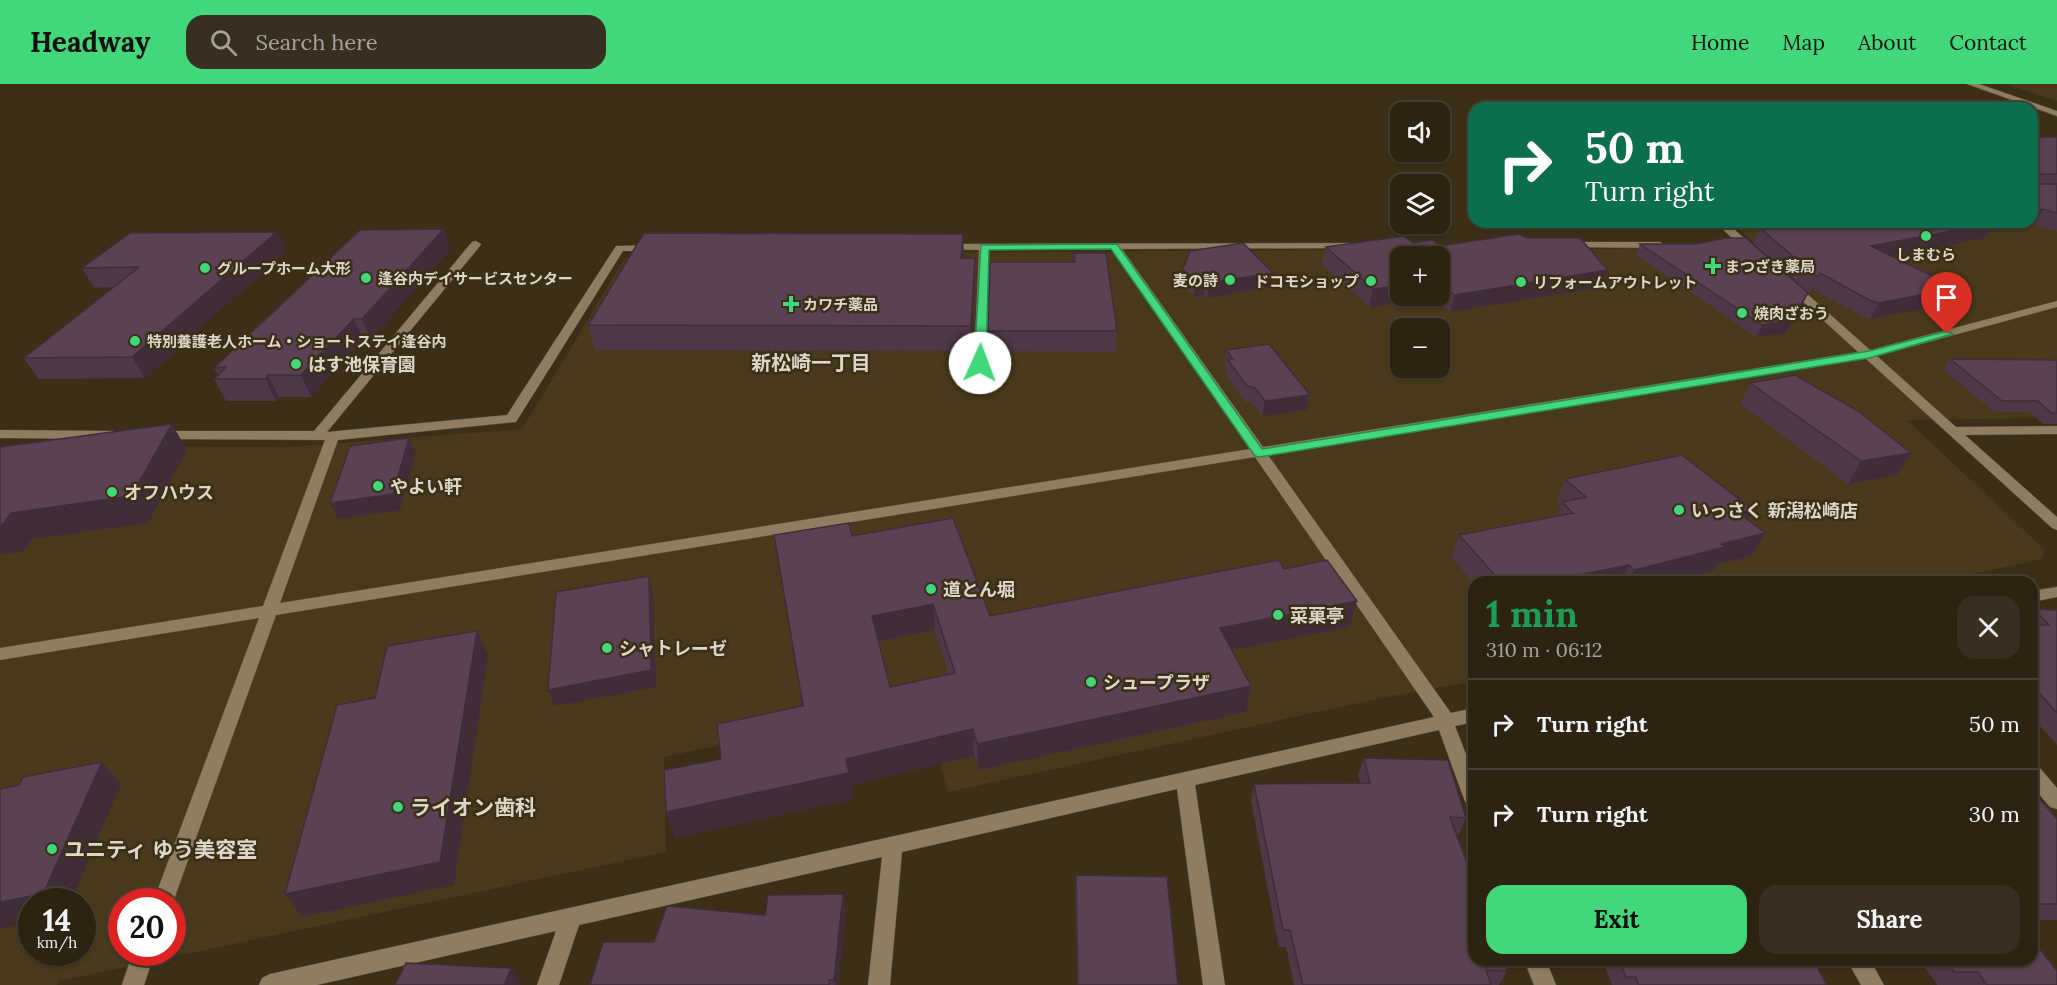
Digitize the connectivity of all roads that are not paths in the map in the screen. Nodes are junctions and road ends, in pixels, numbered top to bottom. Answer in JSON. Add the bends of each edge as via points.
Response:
{"nodes":[{"id":1,"x":1971,"y":84,"type":"edge"},
{"id":2,"x":2021,"y":102,"type":"edge"},
{"id":3,"x":2038,"y":108,"type":"edge"},
{"id":4,"x":2057,"y":115,"type":"edge"},
{"id":5,"x":2038,"y":116,"type":"edge"},
{"id":6,"x":1725,"y":228,"type":"edge"},
{"id":7,"x":476,"y":244,"type":"dead end"},
{"id":8,"x":1367,"y":245,"type":"edge"},
{"id":9,"x":1556,"y":245,"type":"edge"},
{"id":10,"x":1674,"y":245,"type":"edge"},
{"id":11,"x":1114,"y":246,"type":"junction"},
{"id":12,"x":926,"y":247,"type":"edge"},
{"id":13,"x":984,"y":247,"type":"junction"},
{"id":14,"x":667,"y":248,"type":"edge"},
{"id":15,"x":1762,"y":260,"type":"edge"},
{"id":16,"x":1779,"y":275,"type":"edge"},
{"id":17,"x":2057,"y":304,"type":"edge"},
{"id":18,"x":1869,"y":354,"type":"junction"},
{"id":19,"x":980,"y":363,"type":"dead end"},
{"id":20,"x":2057,"y":430,"type":"edge"},
{"id":21,"x":1951,"y":431,"type":"junction"},
{"id":22,"x":1,"y":435,"type":"edge"},
{"id":23,"x":325,"y":436,"type":"junction"},
{"id":24,"x":1259,"y":453,"type":"junction"},
{"id":25,"x":2057,"y":525,"type":"edge"},
{"id":26,"x":2057,"y":592,"type":"edge"},
{"id":27,"x":2038,"y":596,"type":"edge"},
{"id":28,"x":269,"y":611,"type":"junction"},
{"id":29,"x":0,"y":654,"type":"edge"},
{"id":30,"x":1468,"y":716,"type":"edge"},
{"id":31,"x":1445,"y":721,"type":"junction"},
{"id":32,"x":2038,"y":779,"type":"edge"},
{"id":33,"x":1185,"y":782,"type":"junction"},
{"id":34,"x":1468,"y":784,"type":"edge"},
{"id":35,"x":2057,"y":801,"type":"edge"},
{"id":36,"x":893,"y":845,"type":"junction"},
{"id":37,"x":168,"y":888,"type":"edge"},
{"id":38,"x":571,"y":917,"type":"junction"},
{"id":39,"x":139,"y":966,"type":"edge"},
{"id":40,"x":1537,"y":966,"type":"edge"},
{"id":41,"x":1862,"y":966,"type":"edge"},
{"id":42,"x":132,"y":985,"type":"edge"},
{"id":43,"x":270,"y":985,"type":"edge"},
{"id":44,"x":548,"y":985,"type":"edge"},
{"id":45,"x":879,"y":985,"type":"edge"},
{"id":46,"x":1214,"y":985,"type":"edge"},
{"id":47,"x":1545,"y":985,"type":"edge"},
{"id":48,"x":1874,"y":985,"type":"edge"}],
"edges":[{"from":1,"to":2,"type":"street"},
{"from":3,"to":4,"type":"street"},
{"from":4,"to":5,"type":"street"},
{"from":6,"to":15,"type":"street","via":[[1738,244]]},
{"from":7,"to":23,"type":"street"},
{"from":8,"to":11,"type":"street"},
{"from":9,"to":10,"type":"street"},
{"from":11,"to":13,"type":"street"},
{"from":11,"to":24,"type":"street"},
{"from":12,"to":13,"type":"street"},
{"from":13,"to":19,"type":"street"},
{"from":14,"to":23,"type":"street","via":[[620,248],[511,419]]},
{"from":16,"to":18,"type":"street"},
{"from":17,"to":18,"type":"street"},
{"from":18,"to":21,"type":"street"},
{"from":18,"to":24,"type":"street"},
{"from":20,"to":21,"type":"street"},
{"from":21,"to":25,"type":"street"},
{"from":22,"to":23,"type":"street"},
{"from":23,"to":28,"type":"street"},
{"from":24,"to":28,"type":"street"},
{"from":24,"to":31,"type":"street"},
{"from":26,"to":27,"type":"street"},
{"from":28,"to":29,"type":"street"},
{"from":28,"to":37,"type":"street"},
{"from":30,"to":31,"type":"street"},
{"from":31,"to":33,"type":"street"},
{"from":31,"to":34,"type":"street"},
{"from":32,"to":35,"type":"street"},
{"from":33,"to":36,"type":"street"},
{"from":33,"to":46,"type":"street"},
{"from":36,"to":38,"type":"street"},
{"from":36,"to":45,"type":"street"},
{"from":38,"to":43,"type":"street"},
{"from":38,"to":44,"type":"street"},
{"from":39,"to":42,"type":"street"},
{"from":40,"to":47,"type":"street"},
{"from":41,"to":48,"type":"street"}]}
